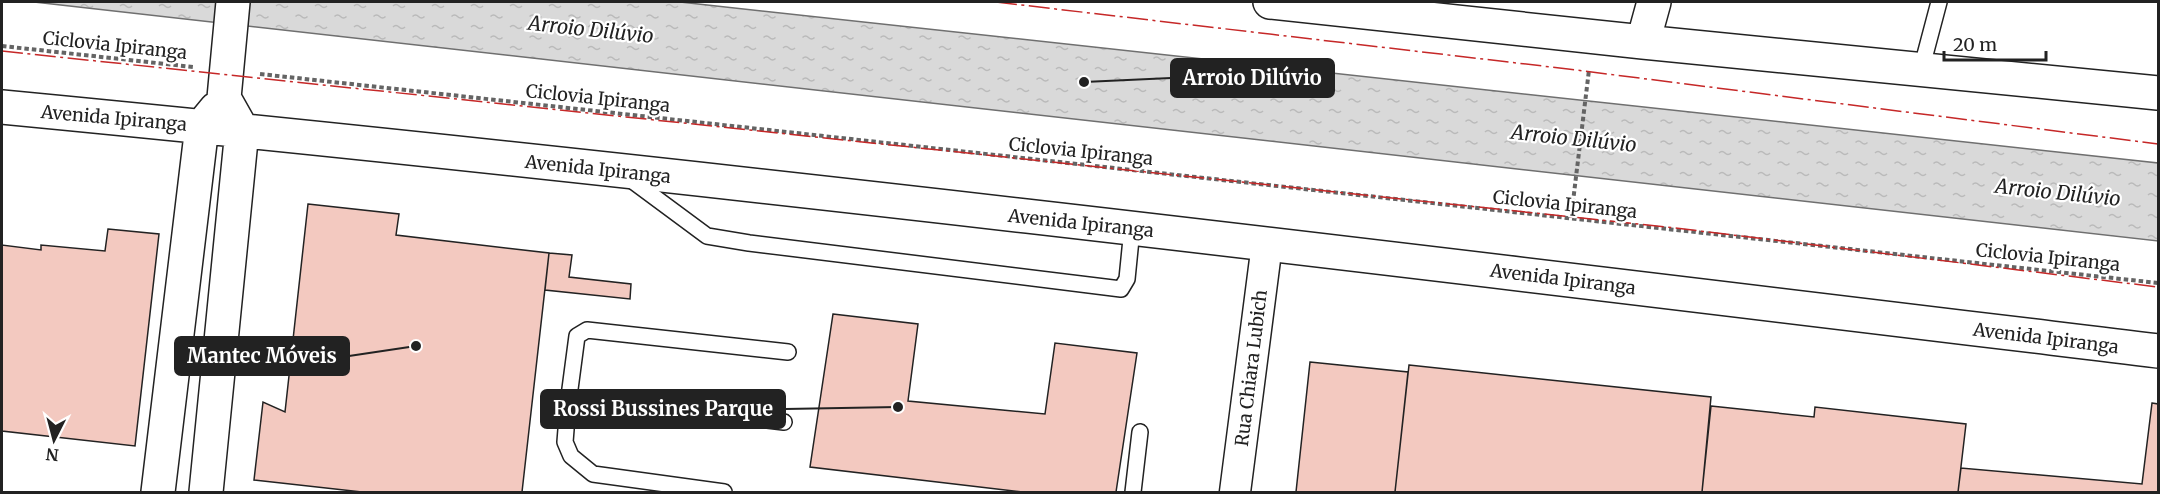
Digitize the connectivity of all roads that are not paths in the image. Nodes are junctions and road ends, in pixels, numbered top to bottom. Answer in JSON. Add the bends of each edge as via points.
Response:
{"nodes":[{"id":1,"x":233,"y":2,"type":"edge"},
{"id":2,"x":1270,"y":2,"type":"edge"},
{"id":3,"x":1654,"y":2,"type":"edge"},
{"id":4,"x":1939,"y":2,"type":"edge"},
{"id":5,"x":1643,"y":42,"type":"junction"},
{"id":6,"x":1921,"y":70,"type":"junction"},
{"id":7,"x":226,"y":78,"type":"junction"},
{"id":8,"x":2158,"y":93,"type":"edge"},
{"id":9,"x":2,"y":107,"type":"edge"},
{"id":10,"x":202,"y":126,"type":"junction"},
{"id":11,"x":242,"y":130,"type":"junction"},
{"id":12,"x":620,"y":172,"type":"junction"},
{"id":13,"x":1132,"y":228,"type":"junction"},
{"id":14,"x":1267,"y":244,"type":"junction"},
{"id":15,"x":788,"y":351,"type":"dead end"},
{"id":16,"x":2158,"y":351,"type":"edge"},
{"id":17,"x":568,"y":404,"type":"junction"},
{"id":18,"x":784,"y":422,"type":"dead end"},
{"id":19,"x":1140,"y":432,"type":"dead end"},
{"id":20,"x":158,"y":492,"type":"edge"},
{"id":21,"x":206,"y":492,"type":"edge"},
{"id":22,"x":724,"y":492,"type":"edge"},
{"id":23,"x":1133,"y":492,"type":"edge"},
{"id":24,"x":1235,"y":492,"type":"edge"}],
"edges":[{"from":1,"to":7,"type":"main road"},
{"from":2,"to":5,"type":"main road"},
{"from":3,"to":5,"type":"main road"},
{"from":4,"to":6,"type":"lane"},
{"from":5,"to":6,"type":"main road"},
{"from":6,"to":8,"type":"main road"},
{"from":7,"to":10,"type":"main road"},
{"from":7,"to":11,"type":"main road"},
{"from":9,"to":10,"type":"main road","name":"Avenida Ipiranga"},
{"from":10,"to":11,"type":"main road","name":"Avenida Ipiranga"},
{"from":10,"to":20,"type":"main road"},
{"from":11,"to":12,"type":"main road","name":"Avenida Ipiranga"},
{"from":11,"to":21,"type":"main road"},
{"from":12,"to":13,"type":"main road","name":"Avenida Ipiranga"},
{"from":12,"to":13,"type":"lane","via":[[707,236],[1121,289],[1127,279]]},
{"from":13,"to":14,"type":"main road","name":"Avenida Ipiranga"},
{"from":14,"to":16,"type":"main road","name":"Avenida Ipiranga"},
{"from":14,"to":24,"type":"street","name":"Rua Chiara Lubich"},
{"from":15,"to":17,"type":"lane","via":[[587,330],[577,336]]},
{"from":17,"to":18,"type":"lane","via":[[586,398]]},
{"from":17,"to":22,"type":"lane","via":[[565,442],[571,456],[593,474]]},
{"from":19,"to":23,"type":"lane"}]}
